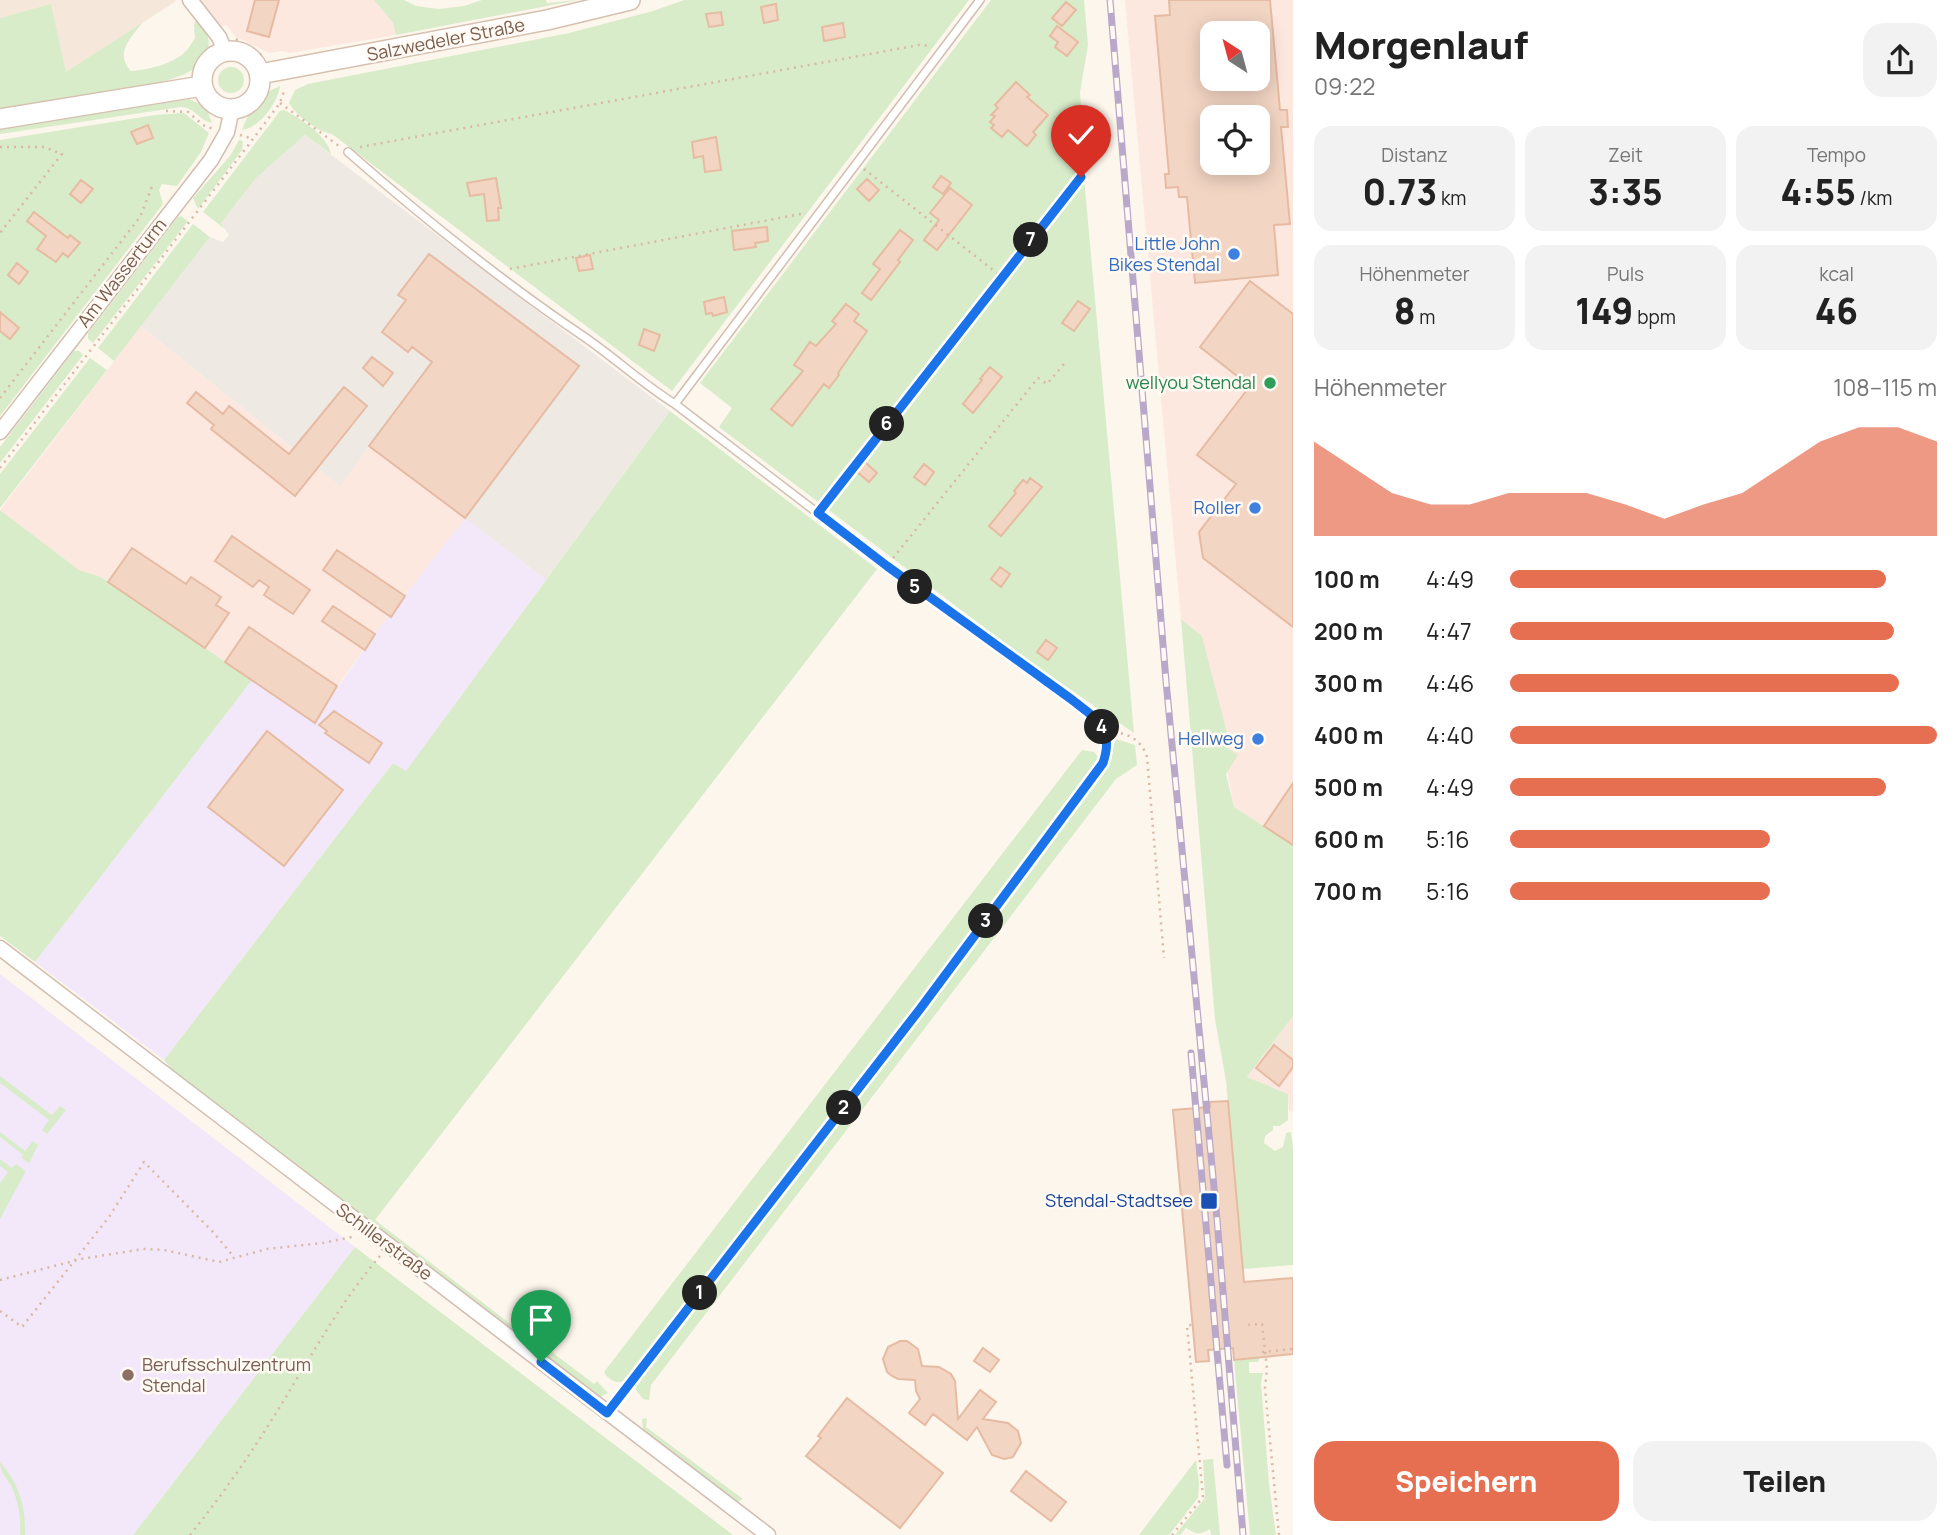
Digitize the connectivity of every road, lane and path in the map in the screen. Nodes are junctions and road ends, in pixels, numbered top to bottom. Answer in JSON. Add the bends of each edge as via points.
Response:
{"nodes":[{"id":1,"x":190,"y":0,"type":"edge"},
{"id":2,"x":630,"y":0,"type":"edge"},
{"id":3,"x":980,"y":0,"type":"edge"},
{"id":4,"x":229,"y":44,"type":"junction"},
{"id":5,"x":946,"y":47,"type":"junction"},
{"id":6,"x":282,"y":71,"type":"junction"},
{"id":7,"x":260,"y":74,"type":"junction"},
{"id":8,"x":202,"y":86,"type":"junction"},
{"id":9,"x":232,"y":109,"type":"junction"},
{"id":10,"x":155,"y":112,"type":"dead end"},
{"id":11,"x":0,"y":119,"type":"edge"},
{"id":12,"x":227,"y":132,"type":"junction"},
{"id":13,"x":254,"y":139,"type":"junction"},
{"id":14,"x":0,"y":147,"type":"edge"},
{"id":15,"x":348,"y":152,"type":"junction"},
{"id":16,"x":857,"y":164,"type":"junction"},
{"id":17,"x":1081,"y":177,"type":"dead end"},
{"id":18,"x":153,"y":184,"type":"dead end"},
{"id":19,"x":820,"y":214,"type":"junction"},
{"id":20,"x":0,"y":233,"type":"edge"},
{"id":21,"x":500,"y":275,"type":"junction"},
{"id":22,"x":1002,"y":277,"type":"junction"},
{"id":23,"x":1064,"y":364,"type":"dead end"},
{"id":24,"x":0,"y":398,"type":"edge"},
{"id":25,"x":675,"y":404,"type":"junction"},
{"id":26,"x":0,"y":432,"type":"edge"},
{"id":27,"x":0,"y":468,"type":"edge"},
{"id":28,"x":818,"y":513,"type":"junction"},
{"id":29,"x":887,"y":566,"type":"junction"},
{"id":30,"x":1098,"y":722,"type":"joint"},
{"id":31,"x":1107,"y":733,"type":"junction"},
{"id":32,"x":0,"y":948,"type":"edge"},
{"id":33,"x":1164,"y":958,"type":"dead end"},
{"id":34,"x":358,"y":1236,"type":"dead end"},
{"id":35,"x":382,"y":1254,"type":"dead end"},
{"id":36,"x":234,"y":1257,"type":"junction"},
{"id":37,"x":76,"y":1261,"type":"junction"},
{"id":38,"x":0,"y":1280,"type":"edge"},
{"id":39,"x":0,"y":1311,"type":"edge"},
{"id":40,"x":1194,"y":1325,"type":"dead end"},
{"id":41,"x":1248,"y":1325,"type":"dead end"},
{"id":42,"x":1293,"y":1349,"type":"edge"},
{"id":43,"x":1264,"y":1351,"type":"junction"},
{"id":44,"x":607,"y":1413,"type":"junction"},
{"id":45,"x":190,"y":1535,"type":"edge"},
{"id":46,"x":768,"y":1535,"type":"edge"},
{"id":47,"x":1172,"y":1535,"type":"edge"},
{"id":48,"x":1279,"y":1535,"type":"edge"}],
"edges":[{"from":1,"to":4,"type":"street"},
{"from":2,"to":6,"type":"main road","name":"Salzwedeler Straße"},
{"from":3,"to":5,"type":"lane"},
{"from":4,"to":6,"type":"path","via":[[263,56],[279,56]]},
{"from":4,"to":7,"type":"main road","via":[[254,62]]},
{"from":4,"to":8,"type":"main road","via":[[206,64]]},
{"from":5,"to":15,"type":"path","via":[[919,46],[407,137]]},
{"from":5,"to":16,"type":"lane"},
{"from":6,"to":7,"type":"main road","name":"Salzwedeler Straße"},
{"from":7,"to":9,"type":"main road","via":[[256,95],[246,105]]},
{"from":8,"to":9,"type":"main road","via":[[213,103]]},
{"from":8,"to":11,"type":"main road"},
{"from":9,"to":12,"type":"street","name":"Am Wasserturm"},
{"from":10,"to":12,"type":"path","via":[[188,112],[207,128]]},
{"from":12,"to":13,"type":"path"},
{"from":12,"to":26,"type":"street","name":"Am Wasserturm","via":[[211,160]]},
{"from":13,"to":15,"type":"path","via":[[280,103]]},
{"from":13,"to":27,"type":"path"},
{"from":14,"to":20,"type":"path","via":[[44,147],[62,154]]},
{"from":15,"to":21,"type":"lane"},
{"from":16,"to":19,"type":"lane"},
{"from":16,"to":22,"type":"path"},
{"from":17,"to":22,"type":"path"},
{"from":18,"to":24,"type":"path","via":[[140,217]]},
{"from":19,"to":21,"type":"path","via":[[802,212],[514,266]]},
{"from":19,"to":25,"type":"lane"},
{"from":21,"to":25,"type":"lane"},
{"from":22,"to":28,"type":"path"},
{"from":23,"to":29,"type":"path","via":[[1047,384],[1038,377]]},
{"from":25,"to":28,"type":"lane"},
{"from":28,"to":29,"type":"lane"},
{"from":29,"to":30,"type":"lane"},
{"from":30,"to":31,"type":"path"},
{"from":31,"to":33,"type":"path","via":[[1135,738],[1147,757]]},
{"from":31,"to":44,"type":"path","via":[[1108,749],[1091,780]]},
{"from":32,"to":44,"type":"street","name":"Schillerstraße"},
{"from":34,"to":36,"type":"path"},
{"from":35,"to":45,"type":"path"},
{"from":36,"to":37,"type":"path","via":[[219,1262],[143,1249]]},
{"from":36,"to":37,"type":"path","via":[[144,1162]]},
{"from":37,"to":38,"type":"path"},
{"from":37,"to":39,"type":"path","via":[[22,1327]]},
{"from":40,"to":47,"type":"path","via":[[1188,1325],[1203,1497]]},
{"from":41,"to":43,"type":"path","via":[[1262,1324]]},
{"from":42,"to":43,"type":"path"},
{"from":43,"to":48,"type":"path"},
{"from":44,"to":46,"type":"street","name":"Schillerstraße"}]}
